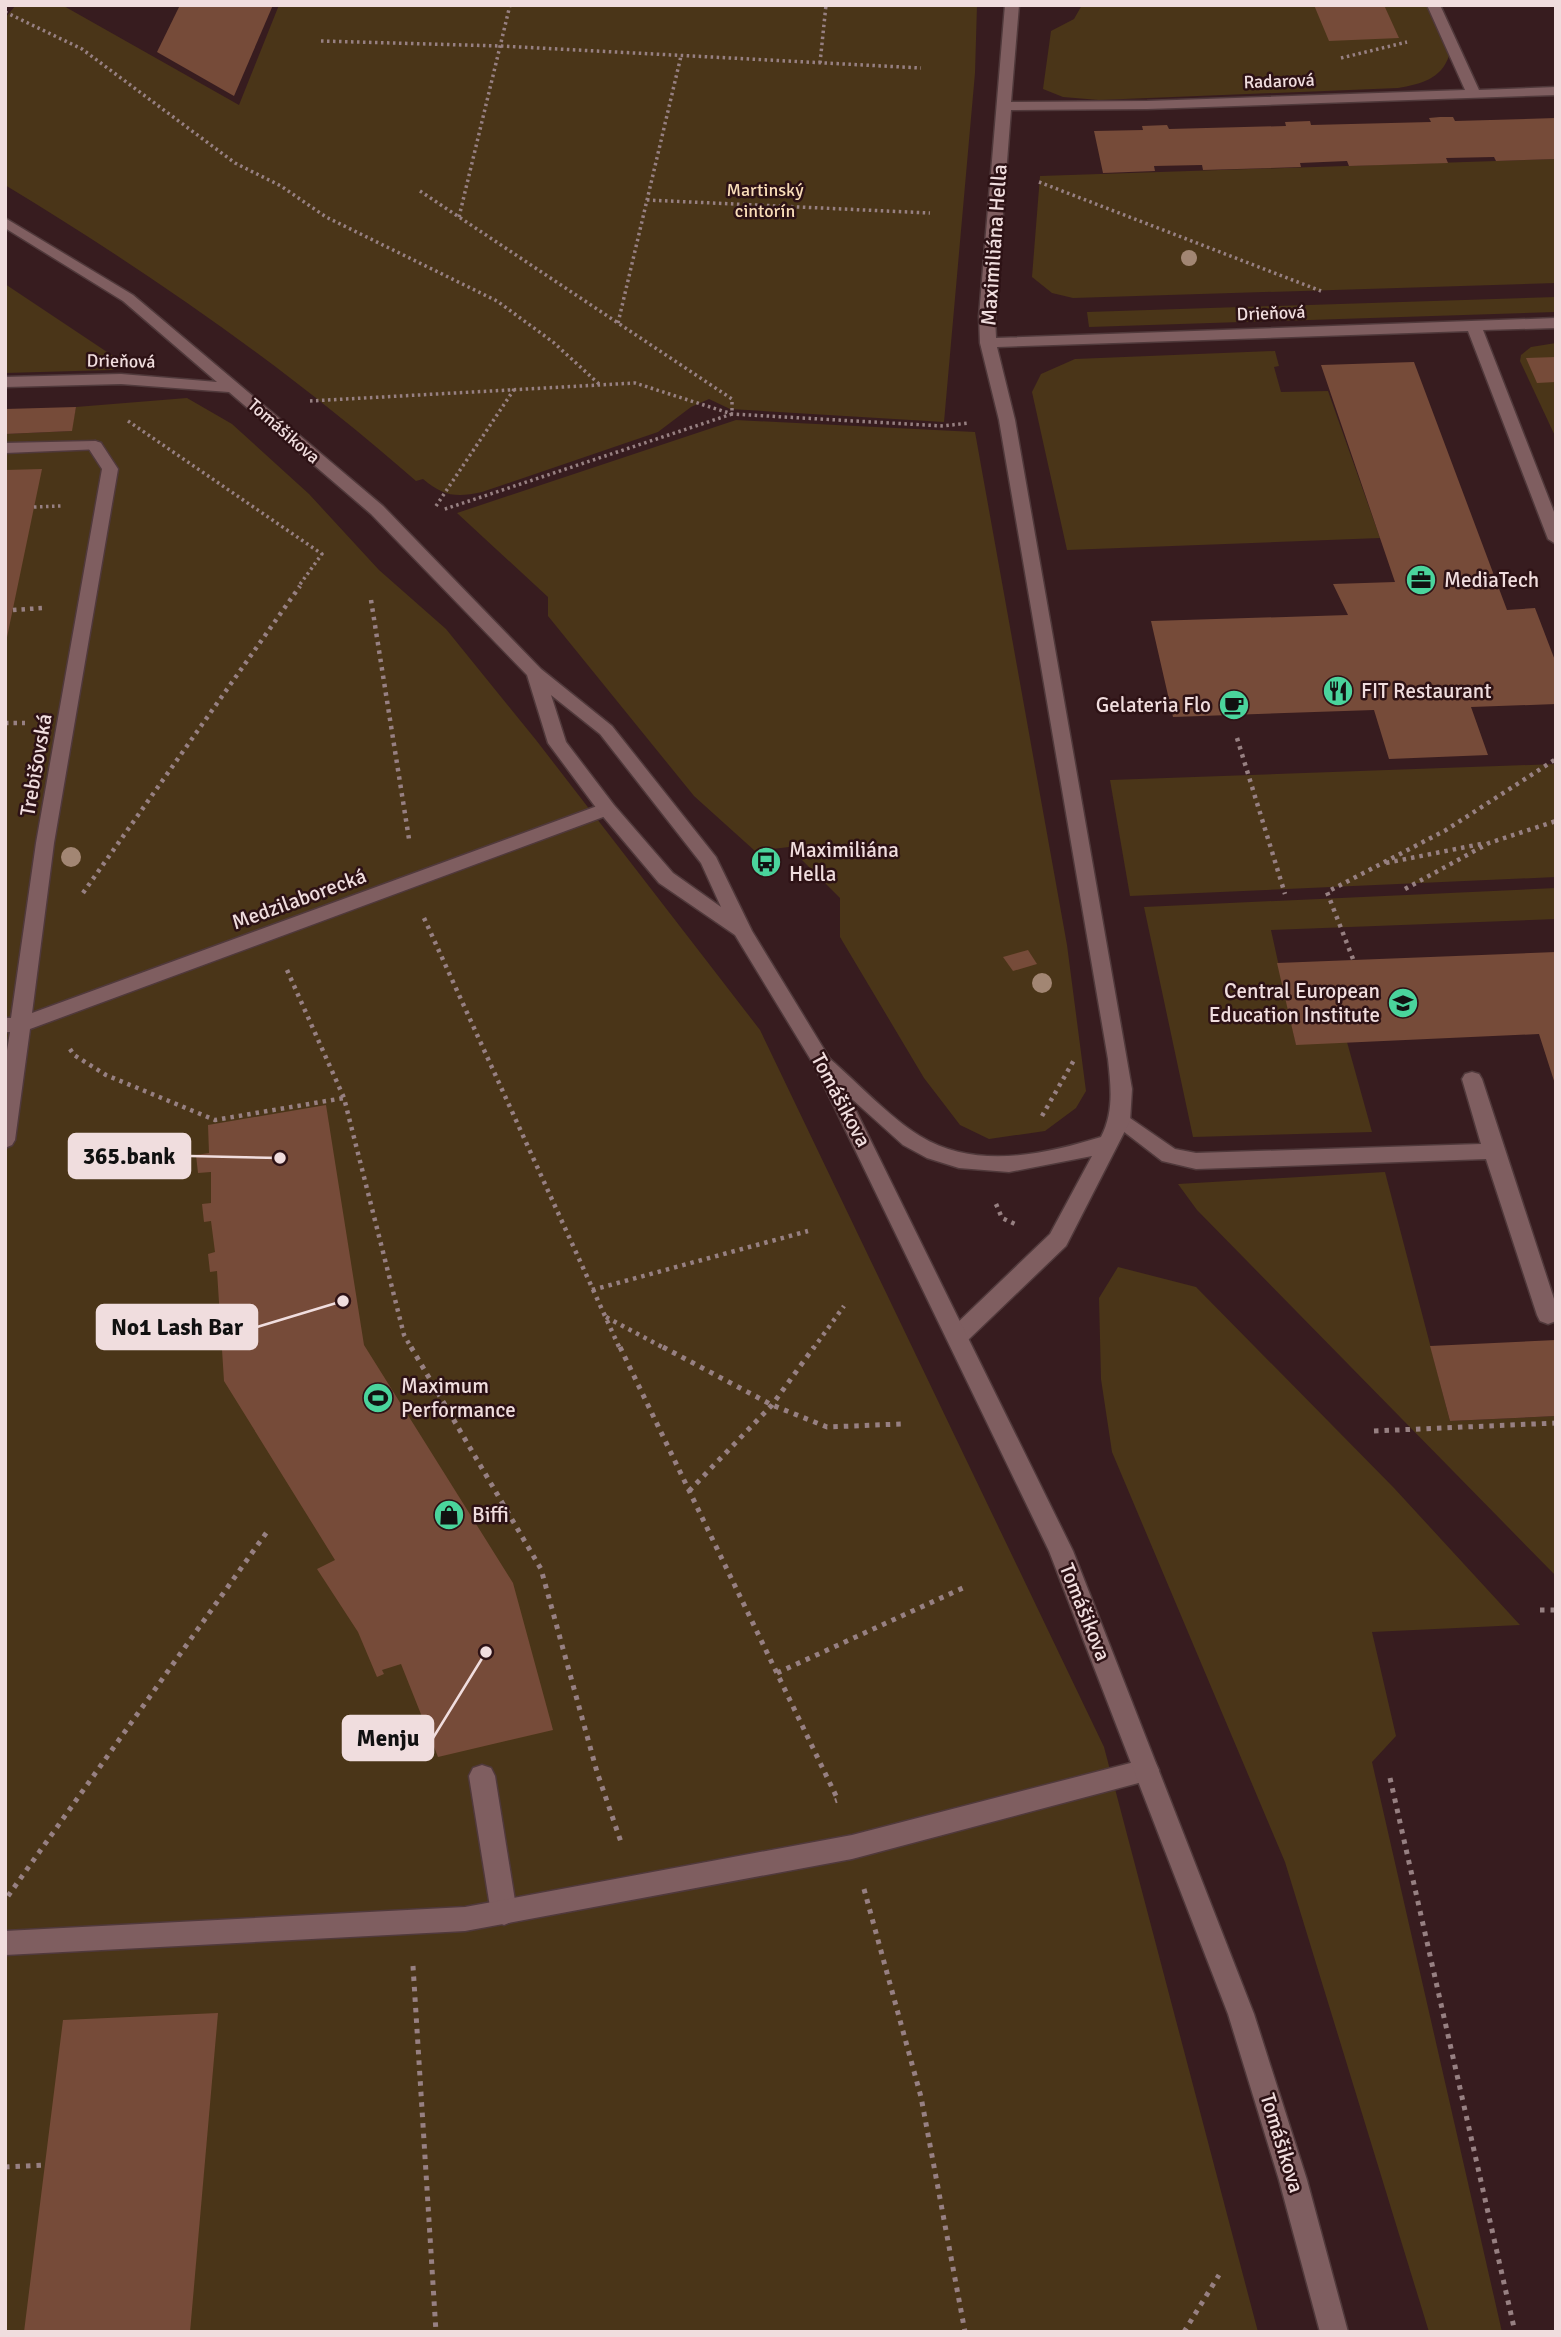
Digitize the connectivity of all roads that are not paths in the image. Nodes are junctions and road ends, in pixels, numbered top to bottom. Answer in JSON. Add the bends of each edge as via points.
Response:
{"nodes":[{"id":1,"x":1012,"y":5,"type":"edge"},
{"id":2,"x":1433,"y":5,"type":"edge"},
{"id":3,"x":1556,"y":91,"type":"edge"},
{"id":4,"x":1474,"y":94,"type":"junction"},
{"id":5,"x":1004,"y":106,"type":"junction"},
{"id":6,"x":5,"y":222,"type":"edge"},
{"id":7,"x":1556,"y":323,"type":"edge"},
{"id":8,"x":1473,"y":325,"type":"junction"},
{"id":9,"x":988,"y":343,"type":"junction"},
{"id":10,"x":5,"y":382,"type":"edge"},
{"id":11,"x":236,"y":388,"type":"junction"},
{"id":12,"x":5,"y":448,"type":"edge"},
{"id":13,"x":1556,"y":539,"type":"edge"},
{"id":14,"x":535,"y":673,"type":"junction"},
{"id":15,"x":607,"y":809,"type":"junction"},
{"id":16,"x":742,"y":932,"type":"junction"},
{"id":17,"x":14,"y":1025,"type":"edge"},
{"id":18,"x":823,"y":1064,"type":"junction"},
{"id":19,"x":1472,"y":1079,"type":"dead end"},
{"id":20,"x":1120,"y":1121,"type":"junction"},
{"id":21,"x":5,"y":1140,"type":"edge"},
{"id":22,"x":1111,"y":1142,"type":"junction"},
{"id":23,"x":1494,"y":1151,"type":"junction"},
{"id":24,"x":1548,"y":1315,"type":"dead end"},
{"id":25,"x":960,"y":1334,"type":"junction"},
{"id":26,"x":1146,"y":1770,"type":"junction"},
{"id":27,"x":482,"y":1776,"type":"dead end"},
{"id":28,"x":505,"y":1913,"type":"junction"},
{"id":29,"x":5,"y":1943,"type":"edge"},
{"id":30,"x":1334,"y":2332,"type":"edge"}],
"edges":[{"from":1,"to":5,"type":"street","name":"Maximiliána Hella"},
{"from":2,"to":4,"type":"street"},
{"from":3,"to":4,"type":"street","name":"Radarová"},
{"from":4,"to":5,"type":"street","name":"Radarová"},
{"from":5,"to":9,"type":"street","name":"Maximiliána Hella","via":[[986,316]]},
{"from":6,"to":11,"type":"street","name":"Tomášikova","via":[[128,298]]},
{"from":7,"to":8,"type":"street","name":"Drieňová"},
{"from":8,"to":9,"type":"street","name":"Drieňová"},
{"from":8,"to":13,"type":"street"},
{"from":9,"to":20,"type":"street","name":"Maximiliána Hella","via":[[1007,421],[1118,1059]]},
{"from":10,"to":11,"type":"street","name":"Drieňová","via":[[121,379]]},
{"from":11,"to":14,"type":"street","name":"Tomášikova","via":[[377,510]]},
{"from":12,"to":17,"type":"street","name":"Trebišovská","via":[[95,446],[110,469]]},
{"from":14,"to":15,"type":"street","name":"Tomášikova","via":[[557,743]]},
{"from":14,"to":16,"type":"street","name":"Tomášikova","via":[[606,730],[709,861]]},
{"from":15,"to":16,"type":"street","name":"Tomášikova","via":[[666,878]]},
{"from":15,"to":17,"type":"street","name":"Medzilaborecká"},
{"from":16,"to":18,"type":"street","name":"Tomášikova"},
{"from":17,"to":21,"type":"street","name":"Trebišovská","via":[[19,1045]]},
{"from":18,"to":22,"type":"street","via":[[910,1140],[956,1161],[1028,1165]]},
{"from":18,"to":25,"type":"street","name":"Tomášikova"},
{"from":19,"to":23,"type":"street"},
{"from":20,"to":22,"type":"street","name":"Maximiliána Hella"},
{"from":20,"to":23,"type":"street","via":[[1169,1156],[1196,1161]]},
{"from":22,"to":25,"type":"street","name":"Maximiliána Hella","via":[[1058,1240]]},
{"from":23,"to":24,"type":"street"},
{"from":25,"to":26,"type":"street","name":"Tomášikova","via":[[1061,1551]]},
{"from":26,"to":28,"type":"street","via":[[852,1847]]},
{"from":26,"to":30,"type":"street","name":"Tomášikova","via":[[1258,2064]]},
{"from":27,"to":28,"type":"street"},
{"from":28,"to":29,"type":"street"}]}
